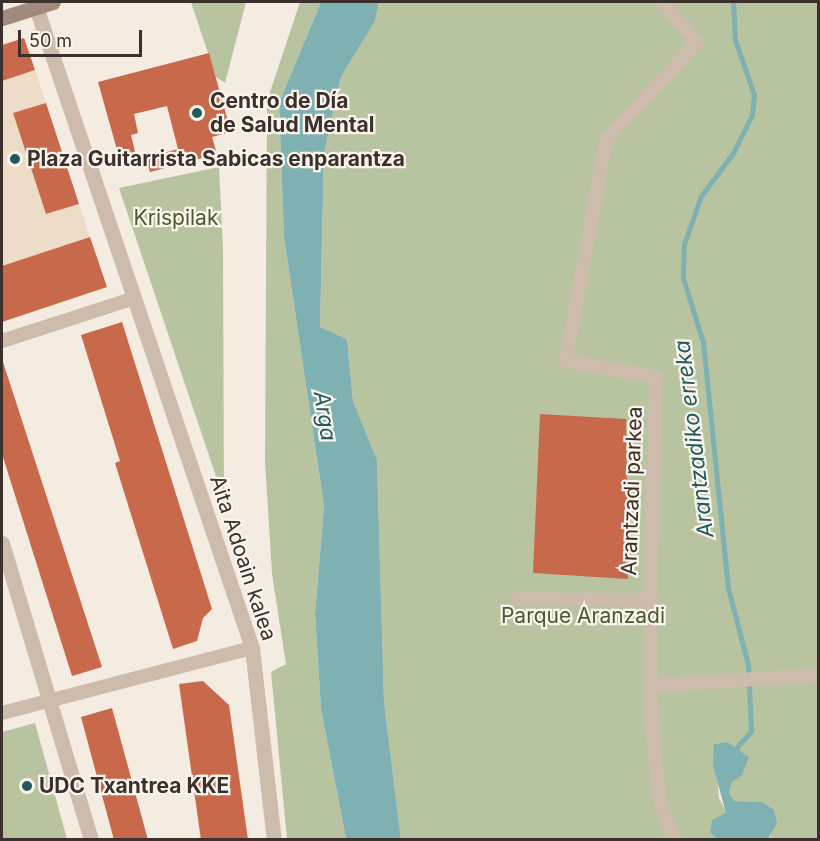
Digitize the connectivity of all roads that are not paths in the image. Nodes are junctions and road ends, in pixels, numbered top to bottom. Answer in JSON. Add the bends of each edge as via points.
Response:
{"nodes":[{"id":1,"x":53,"y":2,"type":"edge"},
{"id":2,"x":662,"y":2,"type":"edge"},
{"id":3,"x":35,"y":4,"type":"edge"},
{"id":4,"x":2,"y":18,"type":"edge"},
{"id":5,"x":134,"y":298,"type":"junction"},
{"id":6,"x":2,"y":341,"type":"edge"},
{"id":7,"x":2,"y":543,"type":"edge"},
{"id":8,"x":518,"y":599,"type":"dead end"},
{"id":9,"x":650,"y":600,"type":"junction"},
{"id":10,"x":252,"y":648,"type":"junction"},
{"id":11,"x":817,"y":675,"type":"edge"},
{"id":12,"x":652,"y":686,"type":"junction"},
{"id":13,"x":52,"y":700,"type":"junction"},
{"id":14,"x":2,"y":713,"type":"edge"},
{"id":15,"x":91,"y":840,"type":"edge"},
{"id":16,"x":274,"y":840,"type":"edge"},
{"id":17,"x":674,"y":840,"type":"edge"}],
"edges":[{"from":1,"to":3,"type":"main road"},
{"from":2,"to":9,"type":"street","name":"Arantzadi parkea","via":[[697,42],[606,140],[566,361],[657,377]]},
{"from":3,"to":4,"type":"main road"},
{"from":3,"to":5,"type":"street","name":"Aita Adoain kalea"},
{"from":5,"to":6,"type":"street"},
{"from":5,"to":10,"type":"street","name":"Aita Adoain kalea"},
{"from":7,"to":13,"type":"street"},
{"from":8,"to":9,"type":"street"},
{"from":9,"to":12,"type":"street","name":"Arantzadi parkea"},
{"from":10,"to":13,"type":"street"},
{"from":10,"to":16,"type":"street","name":"Aita Adoain kalea"},
{"from":11,"to":12,"type":"street"},
{"from":12,"to":17,"type":"street","name":"Arantzadi parkea","via":[[660,802]]},
{"from":13,"to":14,"type":"street"},
{"from":13,"to":15,"type":"street"}]}
